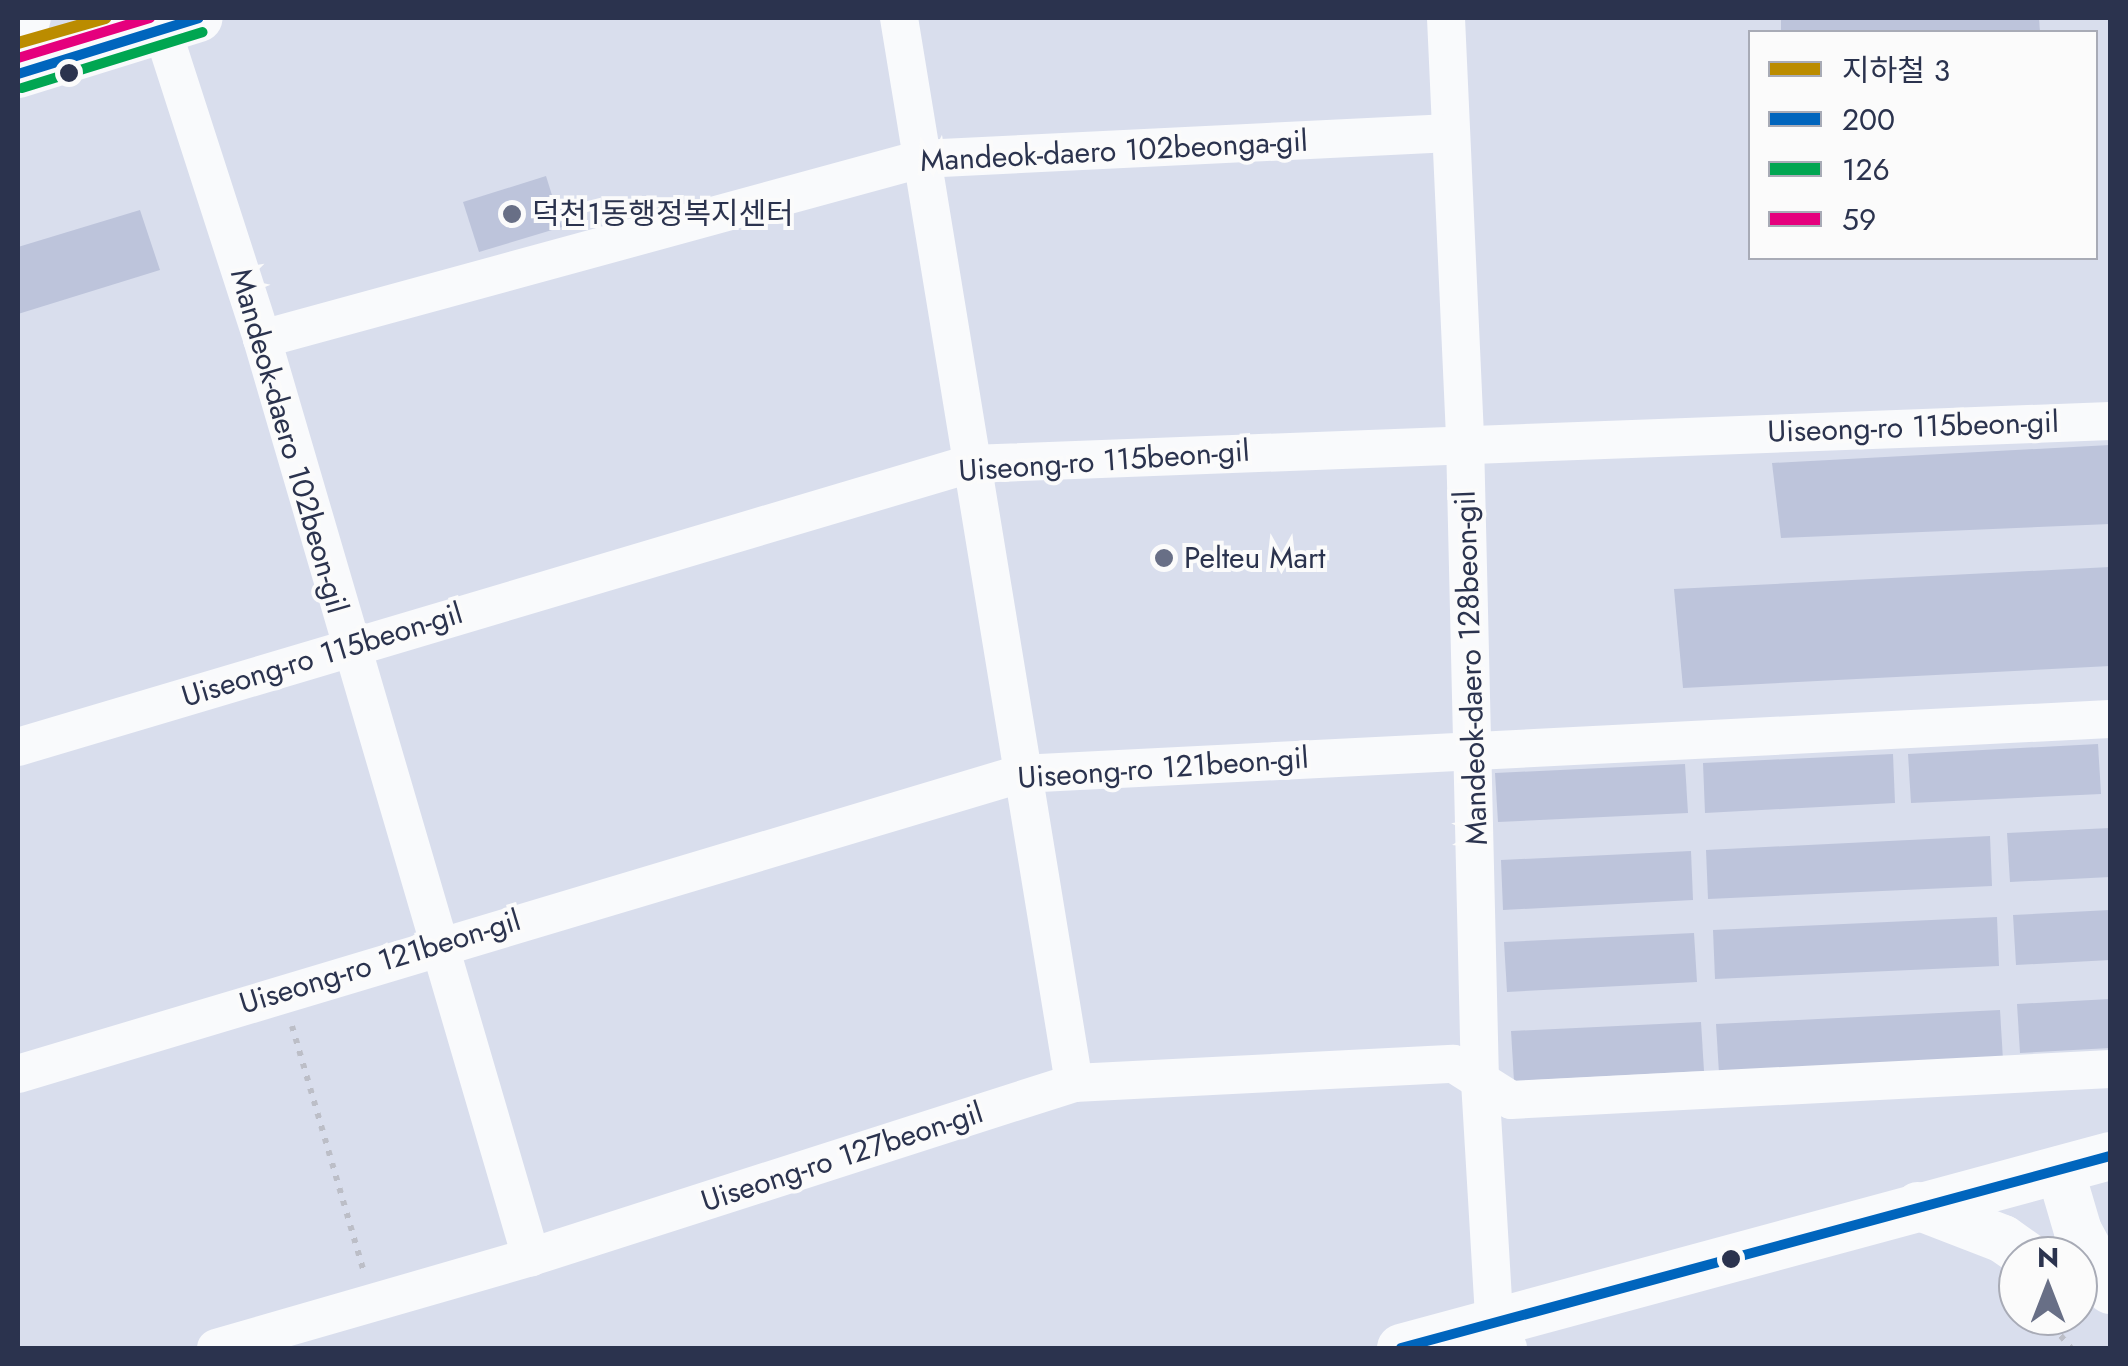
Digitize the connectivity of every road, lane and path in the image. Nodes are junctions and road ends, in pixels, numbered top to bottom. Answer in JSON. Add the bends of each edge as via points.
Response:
{"nodes":[{"id":1,"x":27,"y":18,"type":"edge"},
{"id":2,"x":899,"y":18,"type":"edge"},
{"id":3,"x":1446,"y":18,"type":"edge"},
{"id":4,"x":18,"y":20,"type":"edge"},
{"id":5,"x":162,"y":21,"type":"edge"},
{"id":6,"x":18,"y":51,"type":"edge"},
{"id":7,"x":18,"y":74,"type":"edge"},
{"id":8,"x":1450,"y":133,"type":"junction"},
{"id":9,"x":921,"y":159,"type":"junction"},
{"id":10,"x":262,"y":339,"type":"junction"},
{"id":11,"x":2110,"y":421,"type":"edge"},
{"id":12,"x":1465,"y":440,"type":"junction"},
{"id":13,"x":970,"y":464,"type":"junction"},
{"id":14,"x":350,"y":646,"type":"junction"},
{"id":15,"x":2110,"y":719,"type":"edge"},
{"id":16,"x":18,"y":747,"type":"edge"},
{"id":17,"x":1474,"y":749,"type":"junction"},
{"id":18,"x":1020,"y":774,"type":"junction"},
{"id":19,"x":442,"y":942,"type":"junction"},
{"id":20,"x":282,"y":992,"type":"junction"},
{"id":21,"x":2110,"y":1069,"type":"edge"},
{"id":22,"x":18,"y":1074,"type":"edge"},
{"id":23,"x":1480,"y":1081,"type":"junction"},
{"id":24,"x":1074,"y":1083,"type":"junction"},
{"id":25,"x":2110,"y":1156,"type":"edge"},
{"id":26,"x":2060,"y":1170,"type":"junction"},
{"id":27,"x":1918,"y":1206,"type":"junction"},
{"id":28,"x":1998,"y":1238,"type":"edge"},
{"id":29,"x":531,"y":1257,"type":"junction"},
{"id":30,"x":2110,"y":1290,"type":"edge"},
{"id":31,"x":372,"y":1303,"type":"junction"},
{"id":32,"x":1501,"y":1334,"type":"edge"},
{"id":33,"x":216,"y":1348,"type":"edge"},
{"id":34,"x":1401,"y":1348,"type":"edge"}],
"edges":[{"from":1,"to":4,"type":"main road"},
{"from":2,"to":9,"type":"street"},
{"from":3,"to":8,"type":"street","name":"Mandeok-daero 128beon-gil"},
{"from":5,"to":6,"type":"main road"},
{"from":5,"to":7,"type":"main road"},
{"from":5,"to":10,"type":"street","name":"Mandeok-daero 102beon-gil"},
{"from":8,"to":9,"type":"street","name":"Mandeok-daero 102beonga-gil"},
{"from":8,"to":12,"type":"street","name":"Mandeok-daero 128beon-gil"},
{"from":9,"to":10,"type":"street","name":"Mandeok-daero 102beonga-gil"},
{"from":9,"to":13,"type":"street"},
{"from":10,"to":14,"type":"street","name":"Mandeok-daero 102beon-gil"},
{"from":11,"to":12,"type":"street","name":"Uiseong-ro 115beon-gil"},
{"from":12,"to":13,"type":"street","name":"Uiseong-ro 115beon-gil"},
{"from":12,"to":17,"type":"street","name":"Mandeok-daero 128beon-gil"},
{"from":13,"to":14,"type":"street","name":"Uiseong-ro 115beon-gil"},
{"from":13,"to":18,"type":"street"},
{"from":14,"to":16,"type":"street","name":"Uiseong-ro 115beon-gil"},
{"from":14,"to":19,"type":"street","name":"Mandeok-daero 102beon-gil"},
{"from":15,"to":17,"type":"street","name":"Uiseong-ro 121beon-gil"},
{"from":17,"to":18,"type":"street","name":"Uiseong-ro 121beon-gil"},
{"from":17,"to":23,"type":"street","name":"Mandeok-daero 128beon-gil"},
{"from":18,"to":19,"type":"street","name":"Uiseong-ro 121beon-gil"},
{"from":18,"to":24,"type":"street"},
{"from":19,"to":20,"type":"street","name":"Uiseong-ro 121beon-gil"},
{"from":19,"to":29,"type":"street","name":"Mandeok-daero 102beon-gil"},
{"from":20,"to":22,"type":"street","name":"Uiseong-ro 121beon-gil"},
{"from":20,"to":31,"type":"path"},
{"from":21,"to":23,"type":"street","name":"Uiseong-ro 127beon-gil","via":[[1511,1100]]},
{"from":23,"to":24,"type":"street","name":"Uiseong-ro 127beon-gil","via":[[1454,1064]]},
{"from":23,"to":32,"type":"street","name":"Mandeok-daero 128beon-gil"},
{"from":24,"to":29,"type":"street","name":"Uiseong-ro 127beon-gil"},
{"from":25,"to":26,"type":"main road"},
{"from":26,"to":27,"type":"main road"},
{"from":26,"to":30,"type":"main road","via":[[2078,1231]]},
{"from":27,"to":28,"type":"main road"},
{"from":27,"to":32,"type":"main road"},
{"from":29,"to":31,"type":"street","name":"Uiseong-ro 127beon-gil"},
{"from":31,"to":33,"type":"street","name":"Uiseong-ro 127beon-gil"},
{"from":32,"to":34,"type":"main road"}]}
